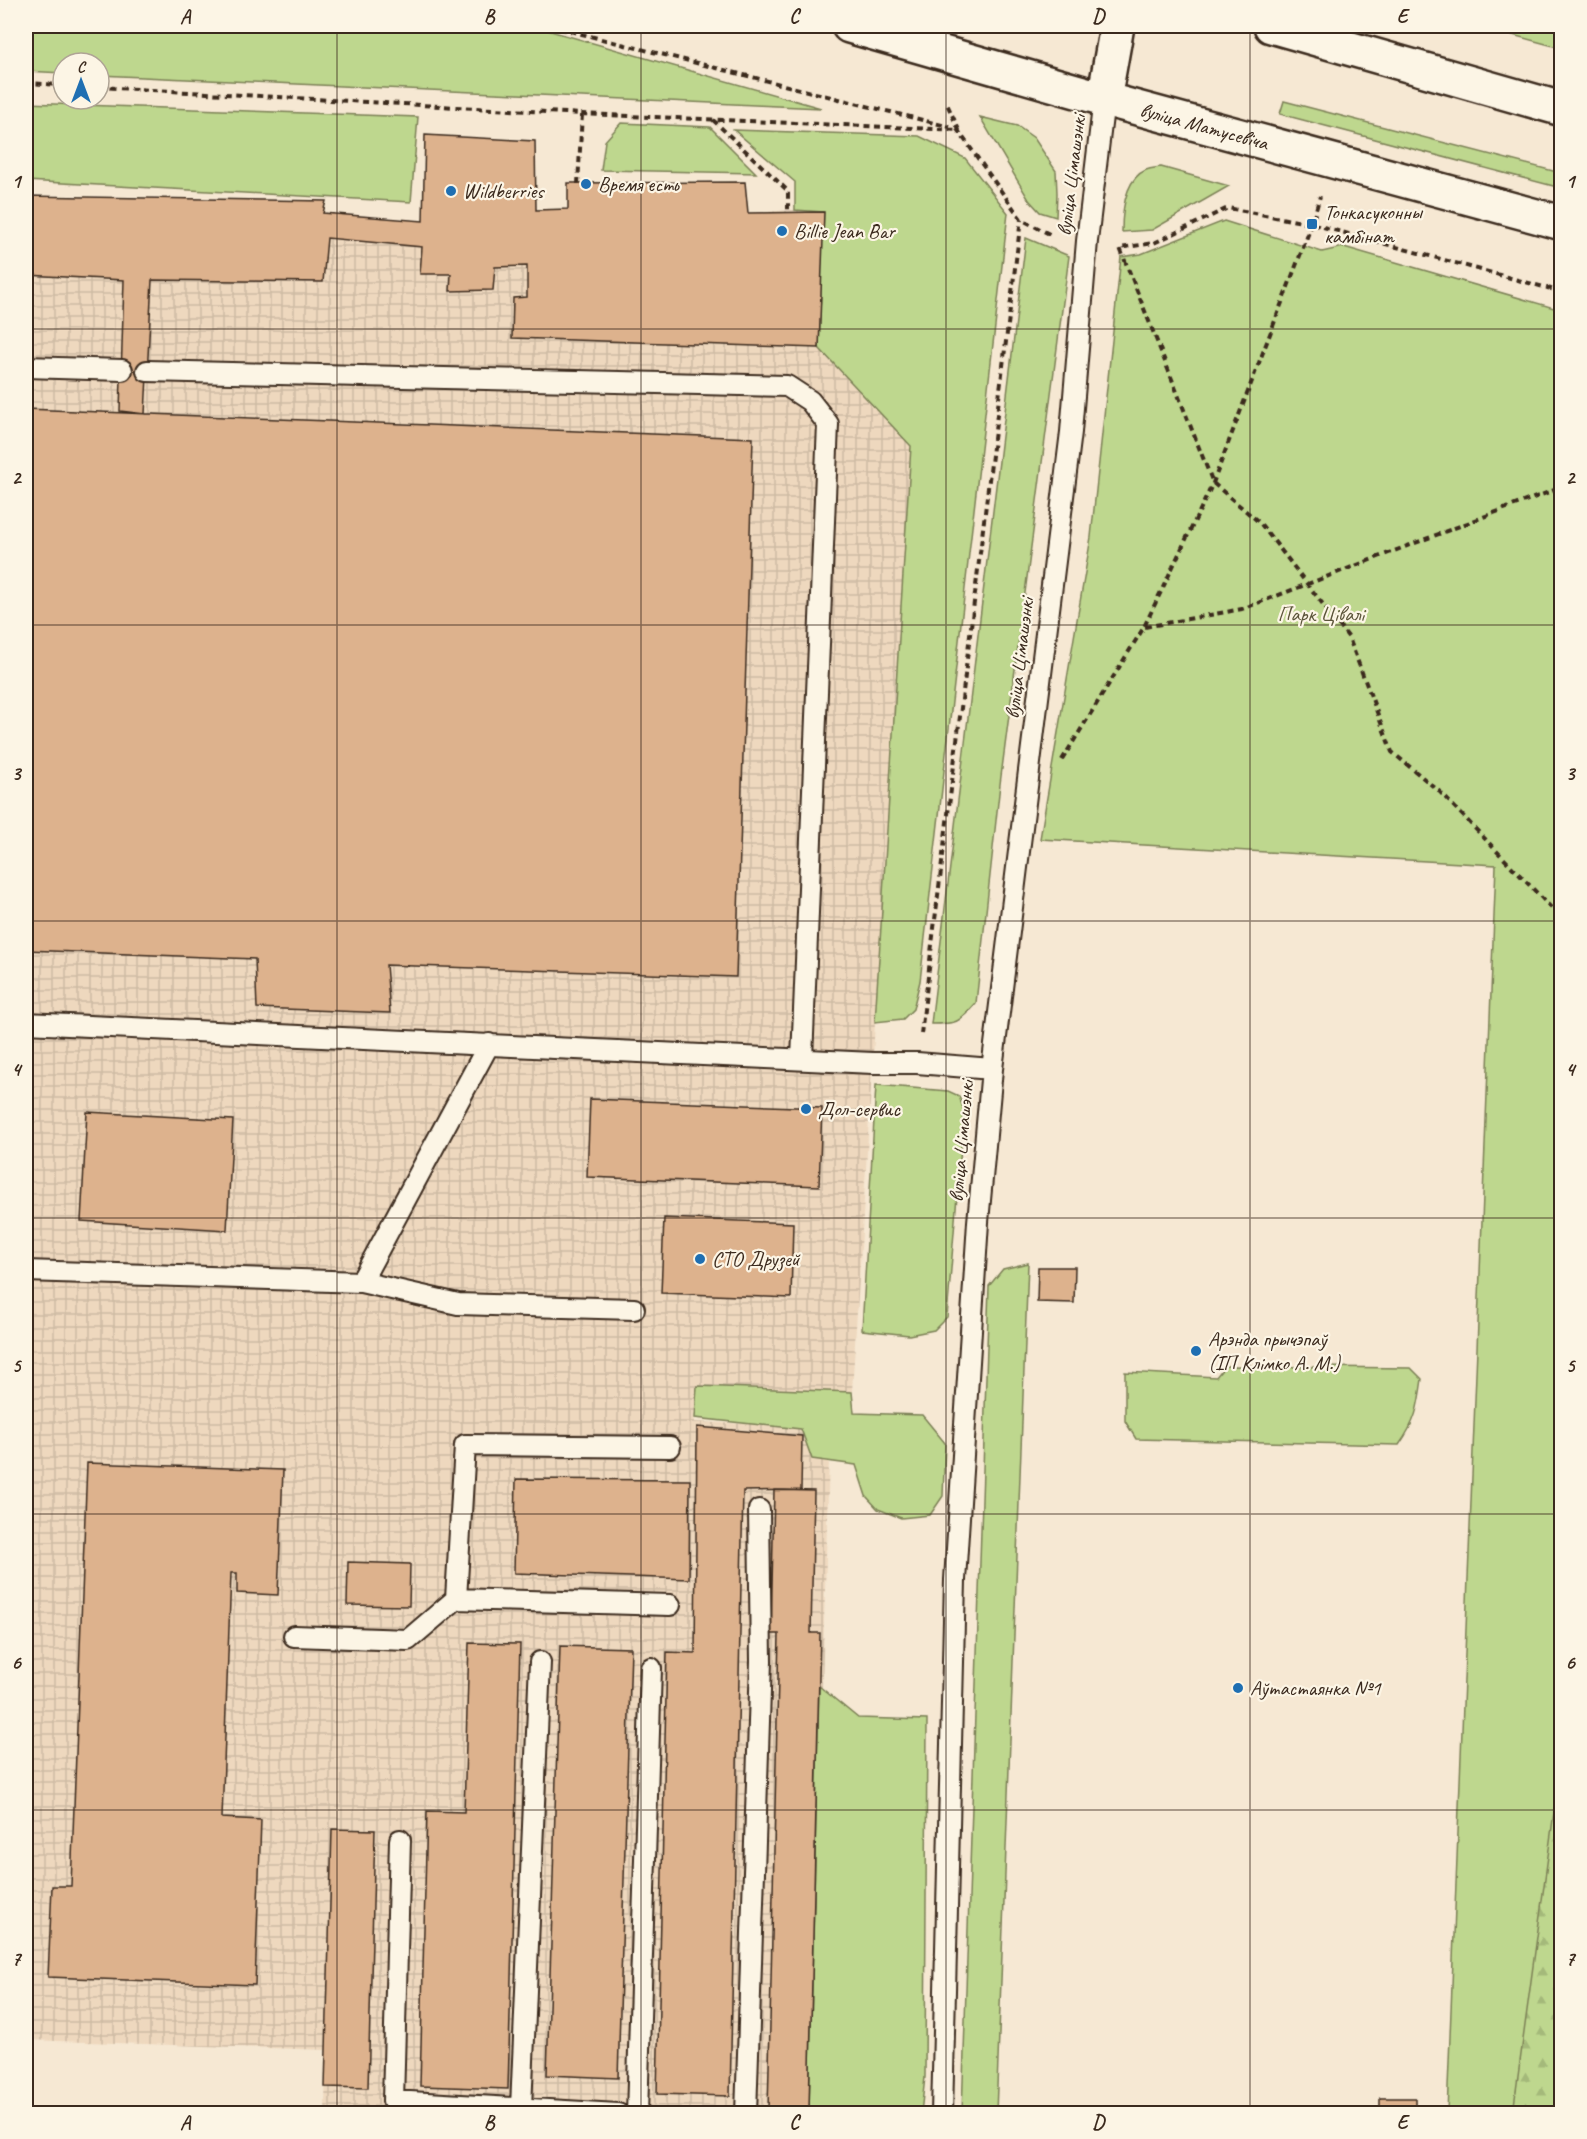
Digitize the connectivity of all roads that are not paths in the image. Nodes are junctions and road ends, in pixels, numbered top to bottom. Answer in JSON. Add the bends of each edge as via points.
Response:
{"nodes":[{"id":1,"x":849,"y":26,"type":"edge"},
{"id":2,"x":1117,"y":26,"type":"edge"},
{"id":3,"x":1271,"y":26,"type":"edge"},
{"id":4,"x":1104,"y":99,"type":"junction"},
{"id":5,"x":1562,"y":108,"type":"edge"},
{"id":6,"x":1562,"y":223,"type":"edge"},
{"id":7,"x":26,"y":368,"type":"edge"},
{"id":8,"x":122,"y":370,"type":"dead end"},
{"id":9,"x":147,"y":371,"type":"dead end"},
{"id":10,"x":26,"y":1023,"type":"edge"},
{"id":11,"x":489,"y":1044,"type":"junction"},
{"id":12,"x":802,"y":1059,"type":"junction"},
{"id":13,"x":992,"y":1069,"type":"junction"},
{"id":14,"x":26,"y":1271,"type":"edge"},
{"id":15,"x":361,"y":1282,"type":"junction"},
{"id":16,"x":634,"y":1309,"type":"dead end"},
{"id":17,"x":670,"y":1447,"type":"dead end"},
{"id":18,"x":759,"y":1510,"type":"dead end"},
{"id":19,"x":456,"y":1599,"type":"junction"},
{"id":20,"x":670,"y":1605,"type":"dead end"},
{"id":21,"x":294,"y":1636,"type":"dead end"},
{"id":22,"x":540,"y":1662,"type":"dead end"},
{"id":23,"x":651,"y":1668,"type":"dead end"},
{"id":24,"x":400,"y":1840,"type":"dead end"},
{"id":25,"x":521,"y":2108,"type":"junction"},
{"id":26,"x":618,"y":2114,"type":"edge"},
{"id":27,"x":637,"y":2114,"type":"edge"},
{"id":28,"x":746,"y":2114,"type":"edge"},
{"id":29,"x":942,"y":2114,"type":"edge"}],
"edges":[{"from":1,"to":4,"type":"main road","name":"вуліца Матусевіча"},
{"from":2,"to":4,"type":"main road"},
{"from":3,"to":5,"type":"main road"},
{"from":4,"to":6,"type":"main road","name":"вуліца Матусевіча"},
{"from":4,"to":13,"type":"lane","name":"вуліца Цімашэнкі","via":[[1071,432]]},
{"from":7,"to":8,"type":"lane"},
{"from":9,"to":12,"type":"lane","via":[[787,386],[810,401],[828,424]]},
{"from":10,"to":11,"type":"lane"},
{"from":11,"to":12,"type":"lane"},
{"from":11,"to":15,"type":"lane"},
{"from":12,"to":13,"type":"lane"},
{"from":13,"to":29,"type":"lane","name":"вуліца Цімашэнкі","via":[[955,1581]]},
{"from":14,"to":15,"type":"lane"},
{"from":15,"to":16,"type":"lane","via":[[458,1304]]},
{"from":17,"to":19,"type":"lane","via":[[465,1445]]},
{"from":18,"to":28,"type":"lane","via":[[761,1661]]},
{"from":19,"to":20,"type":"lane"},
{"from":19,"to":21,"type":"lane","via":[[408,1640]]},
{"from":22,"to":25,"type":"lane"},
{"from":23,"to":27,"type":"lane"},
{"from":24,"to":25,"type":"lane","via":[[393,2101]]},
{"from":25,"to":26,"type":"lane"}]}
